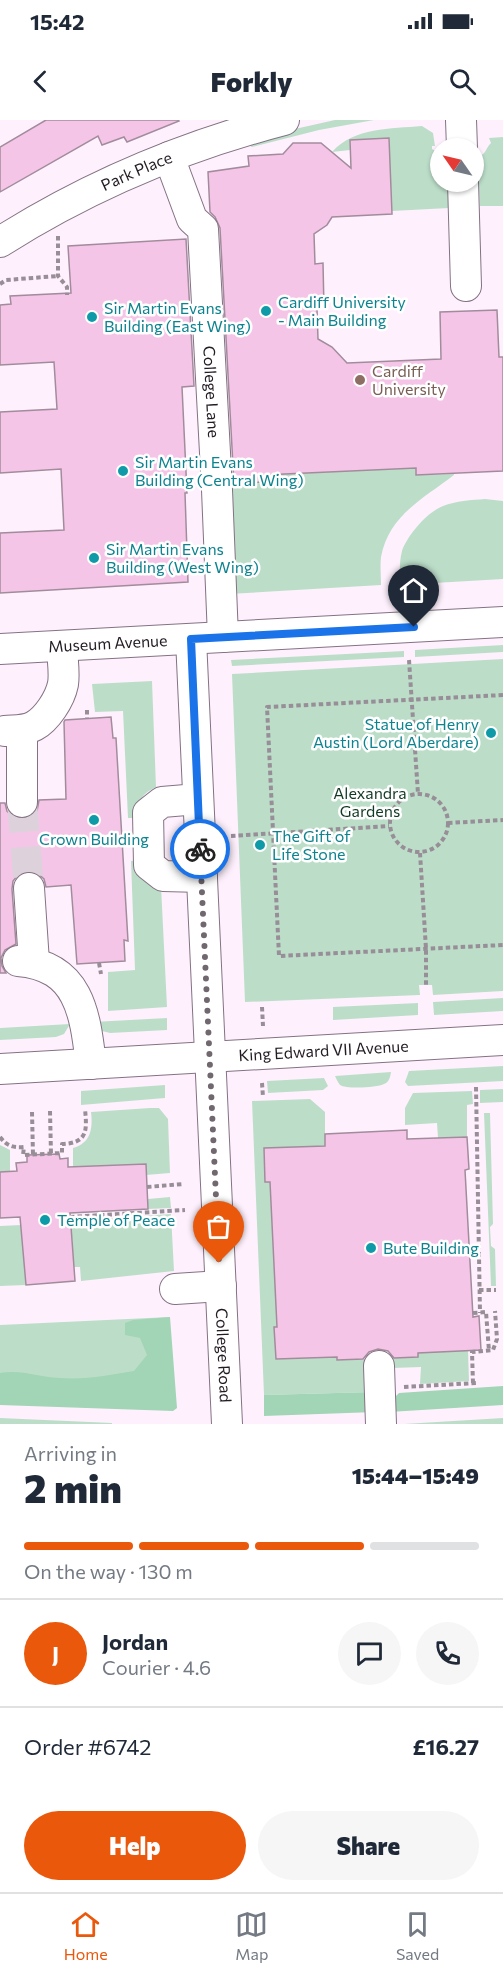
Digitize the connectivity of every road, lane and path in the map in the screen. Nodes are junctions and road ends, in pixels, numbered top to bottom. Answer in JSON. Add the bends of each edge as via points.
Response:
{"nodes":[{"id":1,"x":284,"y":120,"type":"edge"},
{"id":2,"x":461,"y":120,"type":"edge"},
{"id":3,"x":462,"y":138,"type":"edge"},
{"id":4,"x":169,"y":157,"type":"junction"},
{"id":5,"x":463,"y":192,"type":"edge"},
{"id":6,"x":58,"y":241,"type":"dead end"},
{"id":7,"x":0,"y":242,"type":"edge"},
{"id":8,"x":58,"y":276,"type":"junction"},
{"id":9,"x":0,"y":284,"type":"edge"},
{"id":10,"x":466,"y":286,"type":"dead end"},
{"id":11,"x":67,"y":295,"type":"dead end"},
{"id":12,"x":503,"y":622,"type":"edge"},
{"id":13,"x":223,"y":637,"type":"junction"},
{"id":14,"x":191,"y":639,"type":"junction"},
{"id":15,"x":62,"y":646,"type":"junction"},
{"id":16,"x":0,"y":649,"type":"edge"},
{"id":17,"x":409,"y":660,"type":"dead end"},
{"id":18,"x":503,"y":695,"type":"edge"},
{"id":19,"x":412,"y":700,"type":"junction"},
{"id":20,"x":87,"y":710,"type":"dead end"},
{"id":21,"x":87,"y":719,"type":"dead end"},
{"id":22,"x":418,"y":794,"type":"junction"},
{"id":23,"x":198,"y":799,"type":"junction"},
{"id":24,"x":22,"y":802,"type":"tunnel mouth"},
{"id":25,"x":503,"y":820,"type":"edge"},
{"id":26,"x":448,"y":824,"type":"junction"},
{"id":27,"x":389,"y":826,"type":"junction"},
{"id":28,"x":273,"y":833,"type":"junction"},
{"id":29,"x":231,"y":836,"type":"dead end"},
{"id":30,"x":420,"y":853,"type":"junction"},
{"id":31,"x":202,"y":877,"type":"junction"},
{"id":32,"x":29,"y":888,"type":"tunnel mouth"},
{"id":33,"x":503,"y":945,"type":"edge"},
{"id":34,"x":426,"y":949,"type":"junction"},
{"id":35,"x":99,"y":963,"type":"dead end"},
{"id":36,"x":100,"y":974,"type":"dead end"},
{"id":37,"x":426,"y":985,"type":"dead end"},
{"id":38,"x":262,"y":1007,"type":"dead end"},
{"id":39,"x":263,"y":1026,"type":"dead end"},
{"id":40,"x":503,"y":1040,"type":"edge"},
{"id":41,"x":210,"y":1058,"type":"junction"},
{"id":42,"x":91,"y":1064,"type":"junction"},
{"id":43,"x":0,"y":1069,"type":"edge"},
{"id":44,"x":262,"y":1083,"type":"dead end"},
{"id":45,"x":476,"y":1087,"type":"dead end"},
{"id":46,"x":262,"y":1097,"type":"dead end"},
{"id":47,"x":85,"y":1109,"type":"dead end"},
{"id":48,"x":50,"y":1111,"type":"dead end"},
{"id":49,"x":32,"y":1112,"type":"dead end"},
{"id":50,"x":0,"y":1137,"type":"edge"},
{"id":51,"x":51,"y":1154,"type":"junction"},
{"id":52,"x":33,"y":1155,"type":"junction"},
{"id":53,"x":183,"y":1184,"type":"dead end"},
{"id":54,"x":147,"y":1187,"type":"dead end"},
{"id":55,"x":185,"y":1210,"type":"dead end"},
{"id":56,"x":70,"y":1217,"type":"dead end"},
{"id":57,"x":220,"y":1286,"type":"junction"},
{"id":58,"x":175,"y":1289,"type":"dead end"},
{"id":59,"x":479,"y":1290,"type":"junction"},
{"id":60,"x":496,"y":1290,"type":"dead end"},
{"id":61,"x":495,"y":1311,"type":"dead end"},
{"id":62,"x":480,"y":1312,"type":"junction"},
{"id":63,"x":473,"y":1313,"type":"dead end"},
{"id":64,"x":489,"y":1351,"type":"junction"},
{"id":65,"x":379,"y":1377,"type":"joint"},
{"id":66,"x":227,"y":1424,"type":"edge"},
{"id":67,"x":381,"y":1424,"type":"edge"}],
"edges":[{"from":1,"to":4,"type":"street","name":"Park Place"},
{"from":2,"to":3,"type":"street"},
{"from":4,"to":7,"type":"street","name":"Park Place","via":[[86,193]]},
{"from":4,"to":13,"type":"street","name":"College Lane","via":[[192,219],[202,229]]},
{"from":5,"to":10,"type":"street"},
{"from":6,"to":8,"type":"path"},
{"from":8,"to":9,"type":"path","via":[[6,280]]},
{"from":8,"to":11,"type":"path","via":[[67,287]]},
{"from":12,"to":13,"type":"street","name":"Museum Avenue"},
{"from":13,"to":14,"type":"street","name":"Museum Avenue"},
{"from":14,"to":15,"type":"street","name":"Museum Avenue"},
{"from":14,"to":23,"type":"street","name":"College Road"},
{"from":15,"to":16,"type":"street","name":"Museum Avenue"},
{"from":15,"to":24,"type":"street","via":[[63,683],[58,699],[42,720],[14,730]]},
{"from":17,"to":19,"type":"path"},
{"from":18,"to":19,"type":"path"},
{"from":19,"to":22,"type":"path"},
{"from":19,"to":28,"type":"path","via":[[267,707]]},
{"from":20,"to":21,"type":"path"},
{"from":22,"to":26,"type":"path","via":[[428,795],[444,807]]},
{"from":22,"to":27,"type":"path","via":[[408,795],[393,807]]},
{"from":23,"to":31,"type":"street","name":"College Road"},
{"from":23,"to":31,"type":"street","via":[[162,802],[148,813],[149,865],[163,876]]},
{"from":25,"to":26,"type":"path"},
{"from":26,"to":30,"type":"path","via":[[439,845]]},
{"from":27,"to":28,"type":"path"},
{"from":27,"to":30,"type":"path","via":[[396,843]]},
{"from":28,"to":29,"type":"path"},
{"from":28,"to":34,"type":"path","via":[[279,956]]},
{"from":30,"to":34,"type":"path"},
{"from":31,"to":41,"type":"street","name":"College Road"},
{"from":32,"to":42,"type":"street","via":[[26,962],[54,973],[72,987],[85,1018]]},
{"from":33,"to":34,"type":"path"},
{"from":34,"to":37,"type":"path"},
{"from":35,"to":36,"type":"path"},
{"from":38,"to":39,"type":"path"},
{"from":40,"to":41,"type":"street","name":"King Edward VII Avenue"},
{"from":41,"to":42,"type":"street","name":"King Edward VII Avenue"},
{"from":41,"to":57,"type":"street","name":"College Road"},
{"from":42,"to":43,"type":"street","name":"King Edward VII Avenue"},
{"from":44,"to":46,"type":"path"},
{"from":45,"to":59,"type":"path"},
{"from":47,"to":51,"type":"path","via":[[84,1134],[73,1143],[62,1144],[62,1153]]},
{"from":48,"to":51,"type":"path"},
{"from":49,"to":52,"type":"path"},
{"from":50,"to":52,"type":"path","via":[[14,1148],[24,1147],[23,1155]]},
{"from":51,"to":52,"type":"path"},
{"from":53,"to":54,"type":"path"},
{"from":55,"to":56,"type":"path"},
{"from":57,"to":58,"type":"street"},
{"from":57,"to":66,"type":"street","name":"College Road"},
{"from":59,"to":60,"type":"path"},
{"from":59,"to":62,"type":"path"},
{"from":61,"to":64,"type":"path","via":[[497,1339]]},
{"from":62,"to":63,"type":"path"},
{"from":62,"to":64,"type":"path","via":[[486,1312]]},
{"from":64,"to":65,"type":"path","via":[[472,1352],[474,1383]]},
{"from":65,"to":67,"type":"street"}]}
